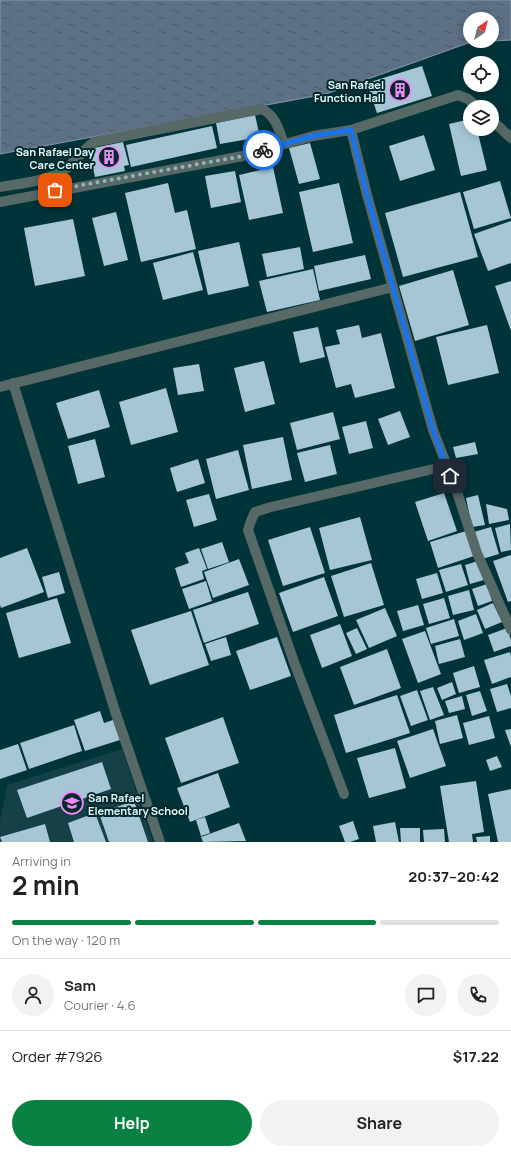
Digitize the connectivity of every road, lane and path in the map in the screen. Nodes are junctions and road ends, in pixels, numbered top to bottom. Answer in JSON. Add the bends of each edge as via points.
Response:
{"nodes":[{"id":1,"x":469,"y":100,"type":"edge"},
{"id":2,"x":499,"y":127,"type":"edge"},
{"id":3,"x":351,"y":130,"type":"junction"},
{"id":4,"x":511,"y":138,"type":"edge"},
{"id":5,"x":284,"y":144,"type":"junction"},
{"id":6,"x":0,"y":187,"type":"edge"},
{"id":7,"x":0,"y":202,"type":"edge"},
{"id":8,"x":393,"y":287,"type":"junction"},
{"id":9,"x":13,"y":383,"type":"junction"},
{"id":10,"x":0,"y":387,"type":"edge"},
{"id":11,"x":446,"y":466,"type":"junction"},
{"id":12,"x":511,"y":630,"type":"edge"},
{"id":13,"x":344,"y":794,"type":"dead end"},
{"id":14,"x":160,"y":842,"type":"edge"}],
"edges":[{"from":1,"to":3,"type":"street","via":[[458,96]]},
{"from":2,"to":4,"type":"street"},
{"from":3,"to":5,"type":"street"},
{"from":3,"to":8,"type":"street"},
{"from":5,"to":6,"type":"street","via":[[274,119],[262,109],[94,142],[67,167],[52,176]]},
{"from":5,"to":7,"type":"street","via":[[243,156]]},
{"from":8,"to":9,"type":"street"},
{"from":8,"to":11,"type":"street","via":[[433,430]]},
{"from":9,"to":10,"type":"street"},
{"from":9,"to":14,"type":"street","via":[[116,714]]},
{"from":11,"to":12,"type":"street","via":[[477,553]]},
{"from":11,"to":13,"type":"street","via":[[271,506],[255,512],[248,530]]}]}
